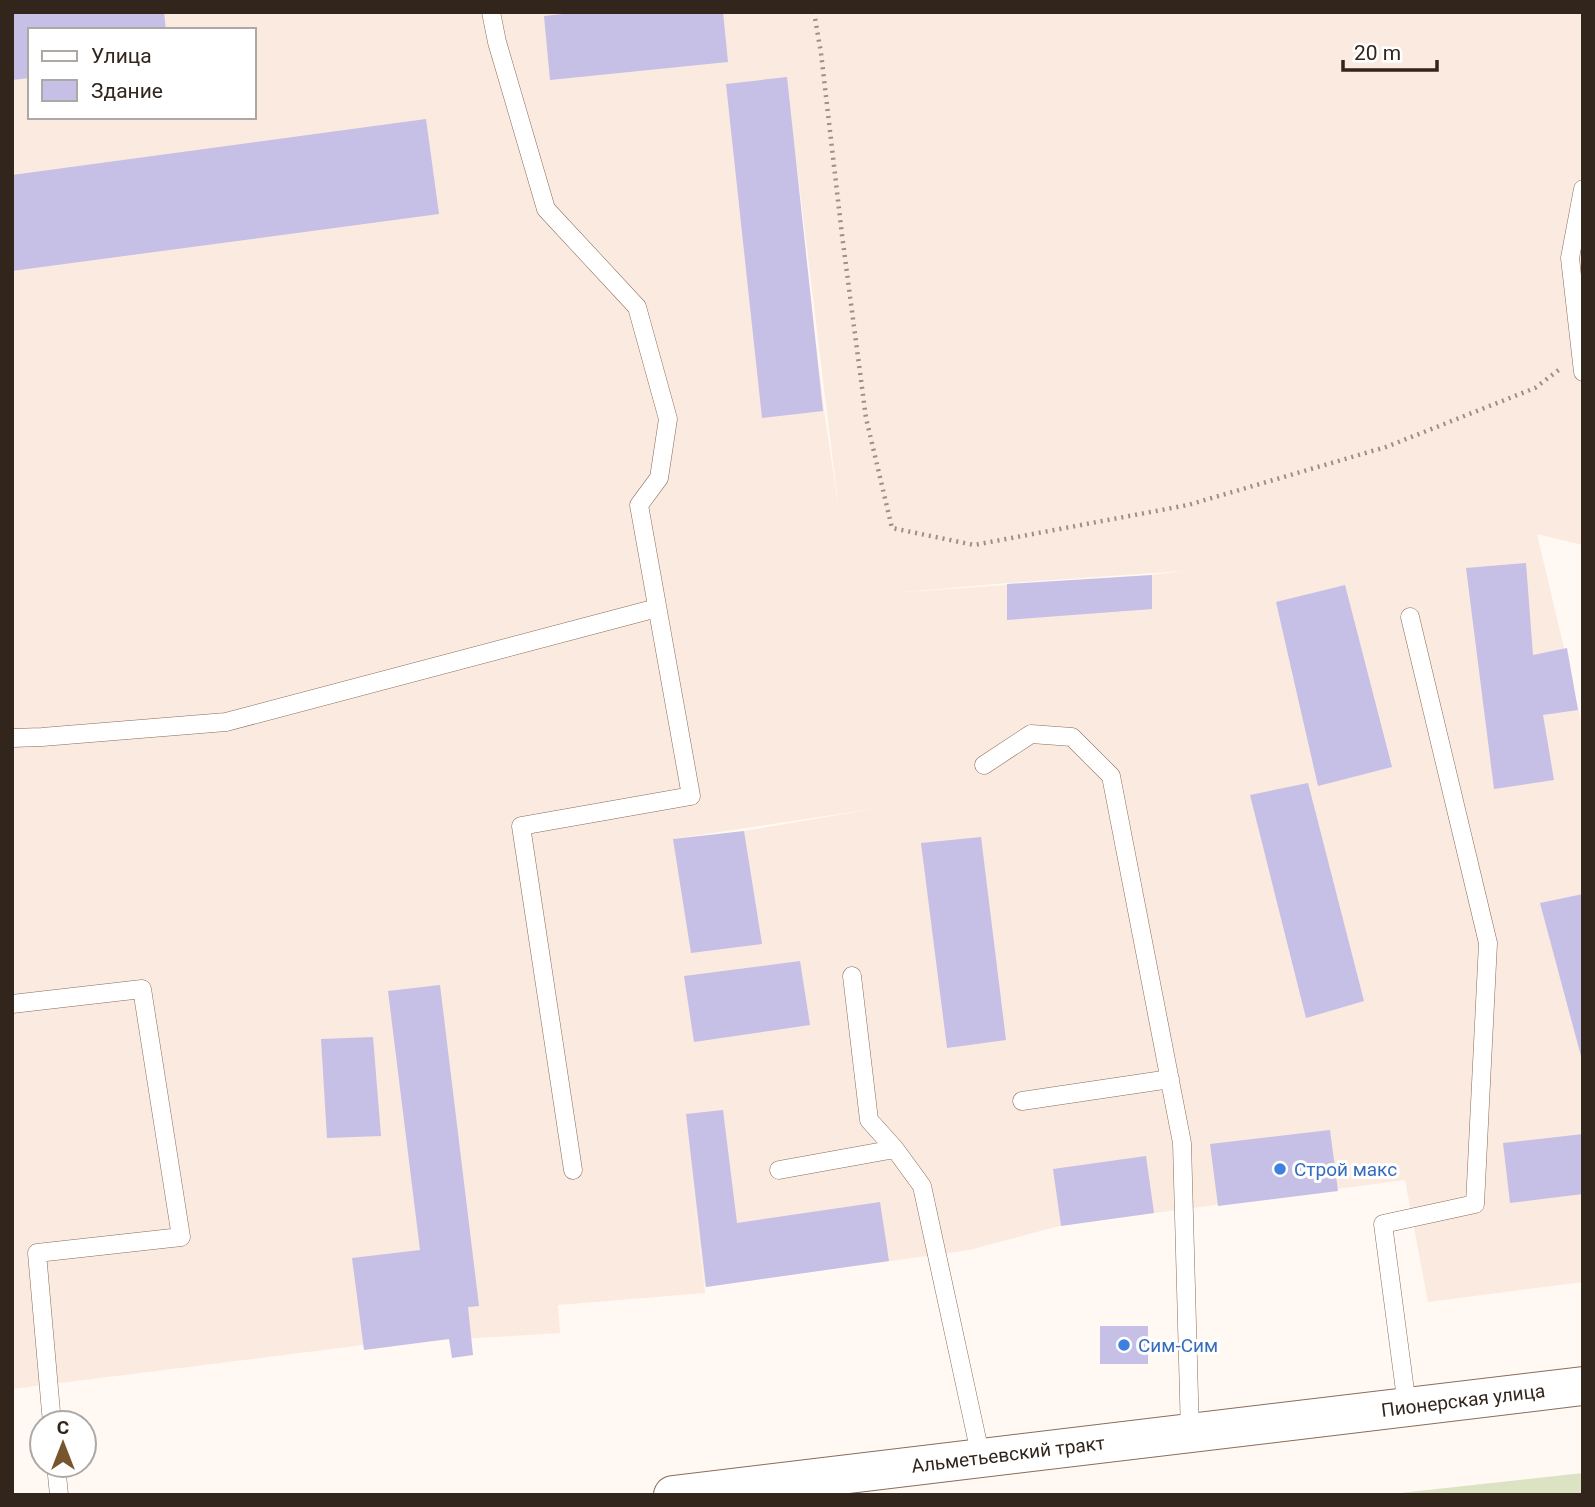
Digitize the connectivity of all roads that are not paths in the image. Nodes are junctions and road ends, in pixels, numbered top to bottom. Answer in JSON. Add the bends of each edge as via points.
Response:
{"nodes":[{"id":1,"x":491,"y":12,"type":"edge"},
{"id":2,"x":1583,"y":190,"type":"edge"},
{"id":3,"x":1581,"y":363,"type":"edge"},
{"id":4,"x":657,"y":608,"type":"junction"},
{"id":5,"x":1410,"y":617,"type":"dead end"},
{"id":6,"x":12,"y":738,"type":"edge"},
{"id":7,"x":984,"y":765,"type":"dead end"},
{"id":8,"x":852,"y":976,"type":"dead end"},
{"id":9,"x":12,"y":1004,"type":"edge"},
{"id":10,"x":1170,"y":1079,"type":"junction"},
{"id":11,"x":1022,"y":1101,"type":"dead end"},
{"id":12,"x":895,"y":1149,"type":"junction"},
{"id":13,"x":573,"y":1170,"type":"dead end"},
{"id":14,"x":779,"y":1170,"type":"dead end"},
{"id":15,"x":1583,"y":1385,"type":"edge"},
{"id":16,"x":1407,"y":1406,"type":"junction"},
{"id":17,"x":51,"y":1409,"type":"edge"},
{"id":18,"x":1343,"y":1414,"type":"joint"},
{"id":19,"x":1190,"y":1433,"type":"junction"},
{"id":20,"x":981,"y":1458,"type":"junction"},
{"id":21,"x":673,"y":1495,"type":"edge"}],
"edges":[{"from":1,"to":4,"type":"lane","via":[[546,209],[637,307],[668,419],[659,478],[639,505]]},
{"from":2,"to":3,"type":"lane","via":[[1570,258]]},
{"from":4,"to":6,"type":"lane","via":[[226,722]]},
{"from":4,"to":13,"type":"lane","via":[[691,796],[521,826]]},
{"from":5,"to":16,"type":"lane","via":[[1488,943],[1475,1204],[1383,1224]]},
{"from":7,"to":10,"type":"lane","via":[[1031,734],[1072,737],[1111,776]]},
{"from":8,"to":12,"type":"lane","via":[[869,1120]]},
{"from":9,"to":17,"type":"lane","via":[[142,989],[181,1237],[37,1253]]},
{"from":10,"to":11,"type":"lane"},
{"from":10,"to":19,"type":"lane","via":[[1182,1143]]},
{"from":12,"to":14,"type":"lane"},
{"from":12,"to":20,"type":"lane","via":[[922,1186]]},
{"from":15,"to":16,"type":"main road","name":"Пионерская улица"},
{"from":16,"to":18,"type":"main road","name":"Пионерская улица"},
{"from":18,"to":19,"type":"main road","name":"Альметьевский тракт"},
{"from":19,"to":20,"type":"main road","name":"Альметьевский тракт"},
{"from":20,"to":21,"type":"main road","name":"Альметьевский тракт"}]}
